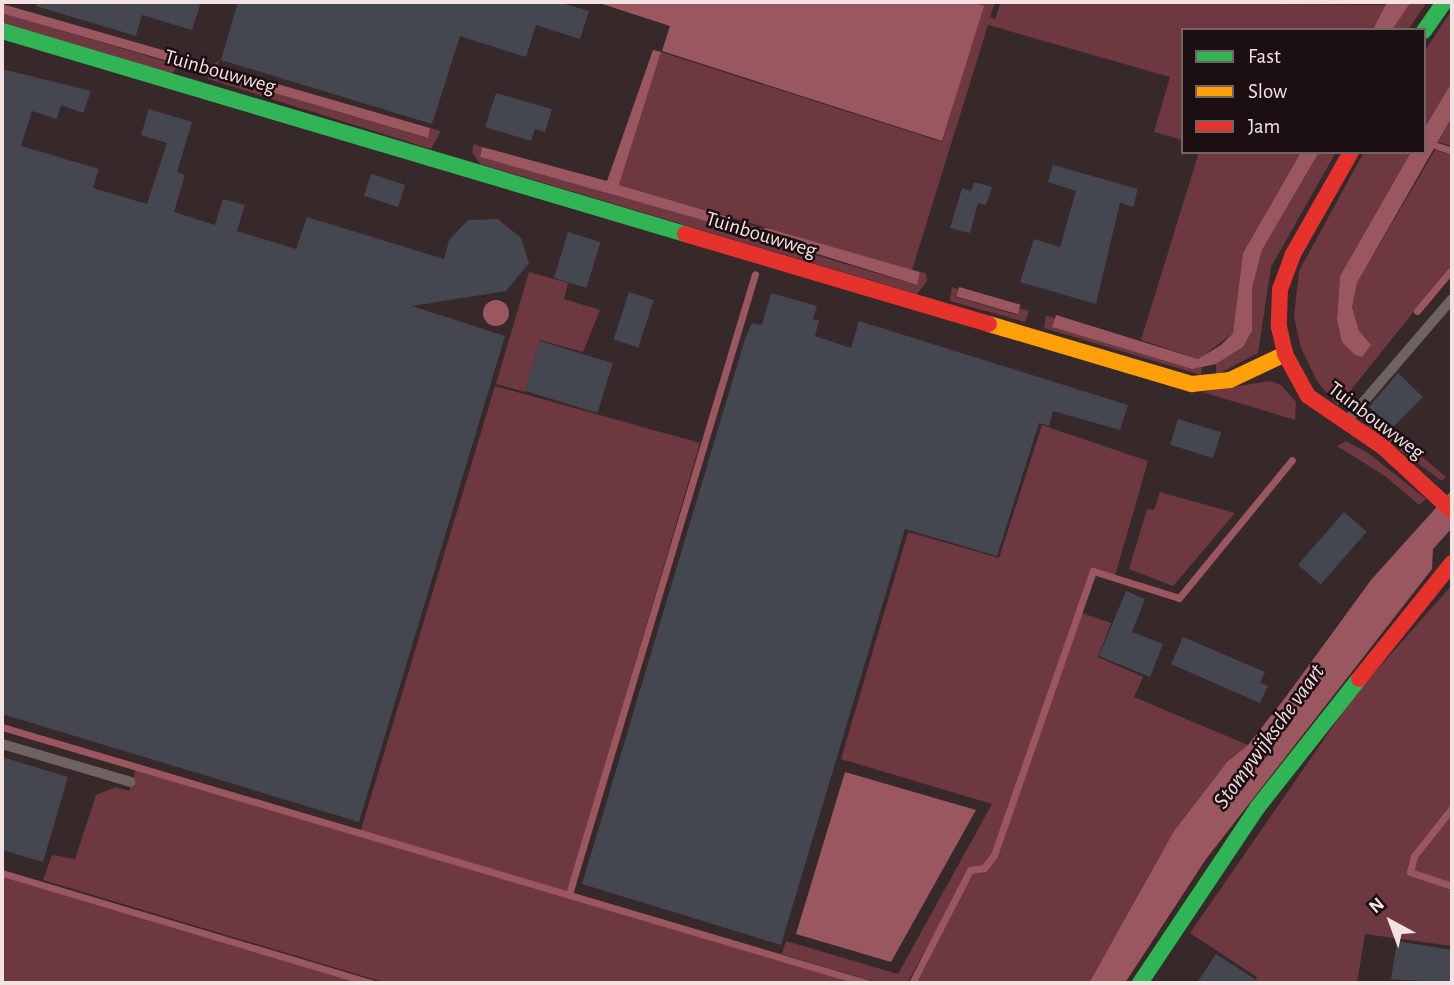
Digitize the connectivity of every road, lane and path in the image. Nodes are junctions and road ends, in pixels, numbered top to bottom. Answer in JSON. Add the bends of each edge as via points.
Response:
{"nodes":[{"id":1,"x":1444,"y":2,"type":"edge"},
{"id":2,"x":1426,"y":28,"type":"edge"},
{"id":3,"x":2,"y":31,"type":"edge"},
{"id":4,"x":1351,"y":154,"type":"edge"},
{"id":5,"x":1452,"y":299,"type":"edge"},
{"id":6,"x":1285,"y":354,"type":"junction"},
{"id":7,"x":1344,"y":424,"type":"junction"},
{"id":8,"x":1452,"y":512,"type":"edge"},
{"id":9,"x":1452,"y":564,"type":"edge"},
{"id":10,"x":2,"y":744,"type":"edge"},
{"id":11,"x":131,"y":782,"type":"dead end"},
{"id":12,"x":1140,"y":983,"type":"edge"}],
"edges":[{"from":1,"to":2,"type":"street"},
{"from":3,"to":6,"type":"street","name":"Tuinbouwweg","via":[[1192,384],[1230,380]]},
{"from":4,"to":6,"type":"street","via":[[1293,254],[1280,289],[1279,327]]},
{"from":5,"to":7,"type":"lane"},
{"from":6,"to":7,"type":"street","name":"Tuinbouwweg","via":[[1308,396]]},
{"from":7,"to":8,"type":"street","name":"Tuinbouwweg","via":[[1382,447]]},
{"from":9,"to":12,"type":"street","via":[[1256,808]]},
{"from":10,"to":11,"type":"lane"}]}
